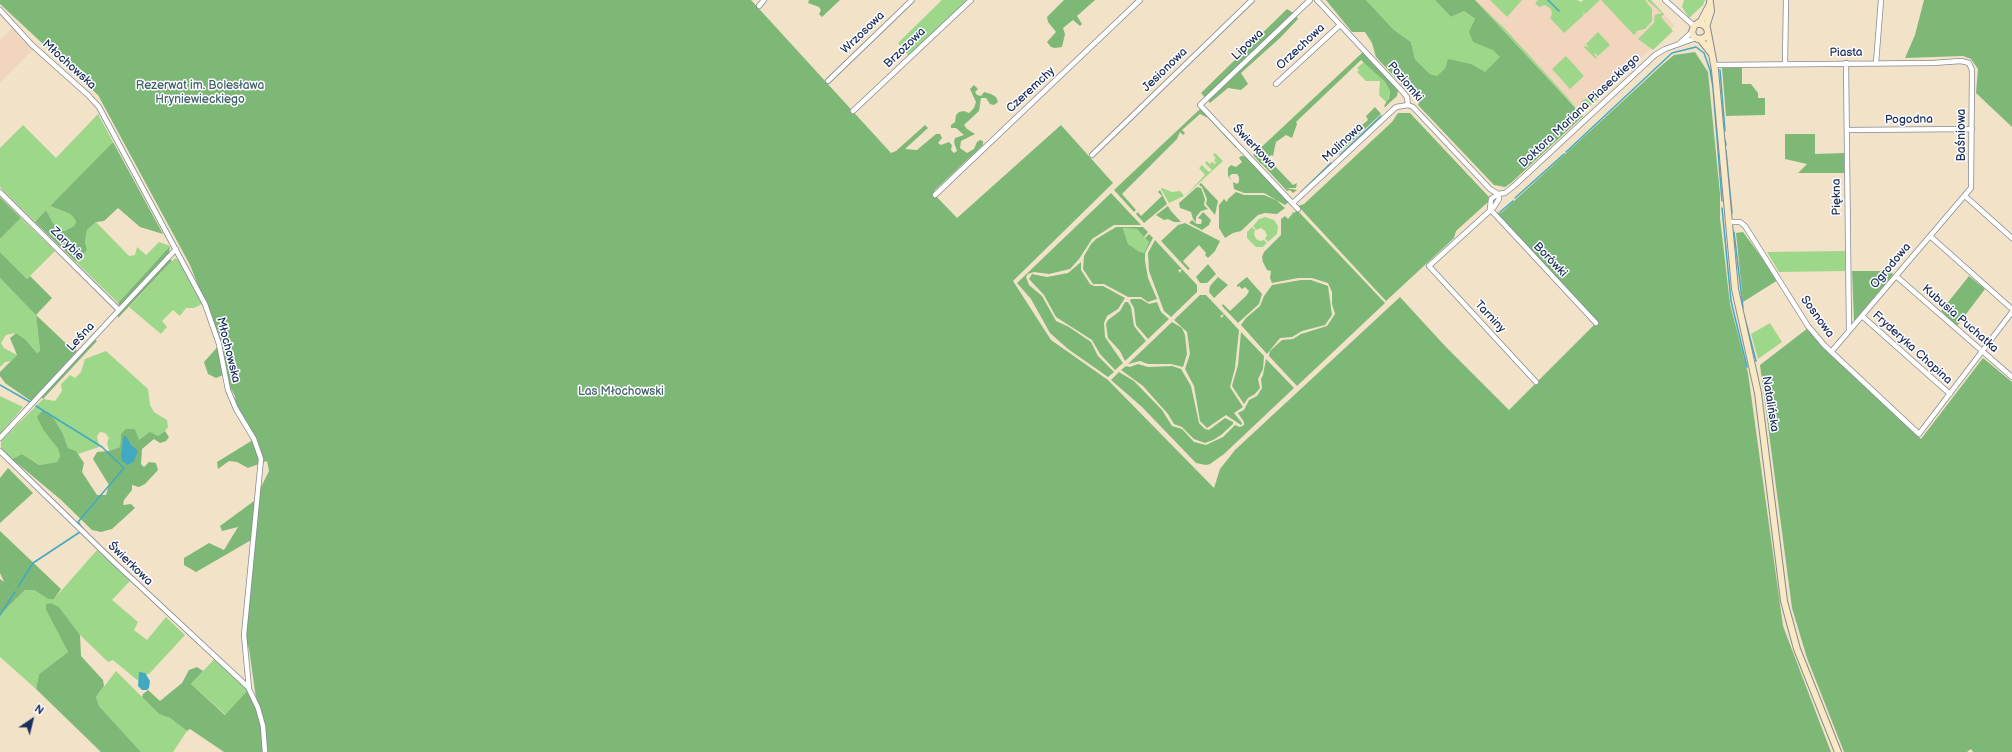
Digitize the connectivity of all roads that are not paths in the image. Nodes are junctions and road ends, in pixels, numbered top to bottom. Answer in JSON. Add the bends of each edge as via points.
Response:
{"nodes":[{"id":1,"x":764,"y":0,"type":"edge"},
{"id":2,"x":912,"y":0,"type":"edge"},
{"id":3,"x":971,"y":0,"type":"edge"},
{"id":4,"x":1140,"y":0,"type":"edge"},
{"id":5,"x":1252,"y":0,"type":"edge"},
{"id":6,"x":1310,"y":0,"type":"edge"},
{"id":7,"x":1317,"y":0,"type":"edge"},
{"id":8,"x":1665,"y":0,"type":"edge"},
{"id":9,"x":1786,"y":0,"type":"edge"},
{"id":10,"x":1881,"y":0,"type":"edge"},
{"id":11,"x":1710,"y":2,"type":"edge"},
{"id":12,"x":759,"y":6,"type":"dead end"},
{"id":13,"x":0,"y":10,"type":"edge"},
{"id":14,"x":1340,"y":25,"type":"junction"},
{"id":15,"x":1695,"y":27,"type":"junction"},
{"id":16,"x":1706,"y":27,"type":"junction"},
{"id":17,"x":1707,"y":35,"type":"junction"},
{"id":18,"x":1698,"y":39,"type":"junction"},
{"id":19,"x":1679,"y":44,"type":"junction"},
{"id":20,"x":1711,"y":53,"type":"junction"},
{"id":21,"x":1846,"y":63,"type":"junction"},
{"id":22,"x":1876,"y":63,"type":"junction"},
{"id":23,"x":1785,"y":64,"type":"junction"},
{"id":24,"x":1714,"y":65,"type":"junction"},
{"id":25,"x":1973,"y":71,"type":"joint"},
{"id":26,"x":828,"y":81,"type":"dead end"},
{"id":27,"x":1276,"y":84,"type":"dead end"},
{"id":28,"x":1200,"y":105,"type":"joint"},
{"id":29,"x":1408,"y":105,"type":"junction"},
{"id":30,"x":853,"y":111,"type":"dead end"},
{"id":31,"x":1972,"y":129,"type":"junction"},
{"id":32,"x":1847,"y":130,"type":"junction"},
{"id":33,"x":1092,"y":155,"type":"dead end"},
{"id":34,"x":0,"y":192,"type":"edge"},
{"id":35,"x":1496,"y":193,"type":"junction"},
{"id":36,"x":935,"y":195,"type":"dead end"},
{"id":37,"x":1966,"y":196,"type":"junction"},
{"id":38,"x":1294,"y":202,"type":"junction"},
{"id":39,"x":1298,"y":209,"type":"dead end"},
{"id":40,"x":1490,"y":210,"type":"junction"},
{"id":41,"x":1728,"y":222,"type":"junction"},
{"id":42,"x":1930,"y":236,"type":"junction"},
{"id":43,"x":2012,"y":238,"type":"edge"},
{"id":44,"x":176,"y":249,"type":"junction"},
{"id":45,"x":1896,"y":276,"type":"junction"},
{"id":46,"x":2012,"y":309,"type":"edge"},
{"id":47,"x":119,"y":310,"type":"junction"},
{"id":48,"x":2012,"y":312,"type":"edge"},
{"id":49,"x":1862,"y":316,"type":"junction"},
{"id":50,"x":1596,"y":323,"type":"dead end"},
{"id":51,"x":1849,"y":330,"type":"junction"},
{"id":52,"x":1832,"y":351,"type":"junction"},
{"id":53,"x":1982,"y":351,"type":"junction"},
{"id":54,"x":2012,"y":377,"type":"edge"},
{"id":55,"x":1536,"y":382,"type":"dead end"},
{"id":56,"x":1950,"y":394,"type":"junction"},
{"id":57,"x":0,"y":438,"type":"edge"},
{"id":58,"x":0,"y":451,"type":"edge"},
{"id":59,"x":249,"y":689,"type":"junction"},
{"id":60,"x":265,"y":752,"type":"edge"},
{"id":61,"x":1838,"y":752,"type":"edge"}],
"edges":[{"from":1,"to":12,"type":"street"},
{"from":2,"to":26,"type":"street","name":"Wrzosowa"},
{"from":3,"to":30,"type":"street","name":"Brzozowa"},
{"from":4,"to":36,"type":"street","name":"Czeremchy"},
{"from":5,"to":33,"type":"street","name":"Jesionowa"},
{"from":6,"to":28,"type":"street","name":"Lipowa"},
{"from":7,"to":14,"type":"street","name":"Poziomki"},
{"from":8,"to":15,"type":"street"},
{"from":9,"to":23,"type":"street"},
{"from":10,"to":22,"type":"street"},
{"from":11,"to":15,"type":"main road"},
{"from":11,"to":16,"type":"main road","via":[[1711,11]]},
{"from":13,"to":44,"type":"street","name":"Młochowska","via":[[32,45],[99,107]]},
{"from":14,"to":27,"type":"street","name":"Orzechowa"},
{"from":14,"to":29,"type":"street","name":"Poziomki","via":[[1402,91],[1407,97]]},
{"from":15,"to":16,"type":"main road"},
{"from":15,"to":18,"type":"main road","name":"Natalińska"},
{"from":15,"to":19,"type":"street","name":"Doktora Mariana Piaseckiego"},
{"from":16,"to":17,"type":"main road","name":"Natalińska"},
{"from":17,"to":18,"type":"main road"},
{"from":17,"to":20,"type":"main road","name":"Natalińska"},
{"from":18,"to":19,"type":"street","name":"Doktora Mariana Piaseckiego"},
{"from":18,"to":20,"type":"main road","name":"Natalińska"},
{"from":19,"to":35,"type":"street","name":"Doktora Mariana Piaseckiego","via":[[1655,55],[1515,185],[1505,193]]},
{"from":20,"to":24,"type":"main road","name":"Natalińska"},
{"from":21,"to":22,"type":"street","name":"Piasta"},
{"from":21,"to":23,"type":"street","name":"Piasta"},
{"from":21,"to":32,"type":"street","name":"Piękna"},
{"from":22,"to":25,"type":"street","name":"Piasta","via":[[1962,61],[1969,64]]},
{"from":23,"to":24,"type":"street","name":"Piasta"},
{"from":24,"to":41,"type":"main road","name":"Natalińska"},
{"from":25,"to":31,"type":"street","name":"Baśniowa"},
{"from":28,"to":38,"type":"street","name":"Świerkowa"},
{"from":29,"to":35,"type":"street","name":"Poziomki","via":[[1413,107]]},
{"from":29,"to":38,"type":"street","name":"Malinowa","via":[[1396,107]]},
{"from":31,"to":32,"type":"street","name":"Pogodna"},
{"from":31,"to":37,"type":"street","name":"Baśniowa","via":[[1972,184]]},
{"from":32,"to":51,"type":"street","name":"Piękna"},
{"from":34,"to":47,"type":"street","name":"Zarybie"},
{"from":35,"to":40,"type":"street","via":[[1499,198]]},
{"from":37,"to":42,"type":"street","name":"Ogrodowa"},
{"from":37,"to":43,"type":"street"},
{"from":38,"to":39,"type":"street","name":"Świerkowa"},
{"from":40,"to":50,"type":"street","name":"Borówki"},
{"from":40,"to":55,"type":"street","name":"Tarniny","via":[[1429,266]]},
{"from":41,"to":52,"type":"street","name":"Sosnowa","via":[[1740,222],[1745,226],[1808,326]]},
{"from":41,"to":61,"type":"main road","name":"Natalińska","via":[[1736,297],[1758,393],[1788,620]]},
{"from":42,"to":45,"type":"street","name":"Ogrodowa"},
{"from":42,"to":46,"type":"street"},
{"from":44,"to":47,"type":"street","name":"Leśna"},
{"from":44,"to":59,"type":"street","name":"Młochowska","via":[[205,304],[219,344],[228,390],[254,439],[261,459],[244,635]]},
{"from":45,"to":49,"type":"street","name":"Ogrodowa"},
{"from":45,"to":53,"type":"street","name":"Kubusia Puchatka"},
{"from":47,"to":57,"type":"street","name":"Leśna"},
{"from":48,"to":53,"type":"street"},
{"from":49,"to":51,"type":"street","name":"Ogrodowa"},
{"from":49,"to":56,"type":"street","name":"Fryderyka Chopina"},
{"from":51,"to":52,"type":"street","name":"Ogrodowa"},
{"from":52,"to":56,"type":"street","name":"Sosnowa","via":[[1919,434]]},
{"from":53,"to":54,"type":"street","name":"Kubusia Puchatka"},
{"from":53,"to":56,"type":"street"},
{"from":58,"to":59,"type":"street","name":"Świerkowa"},
{"from":59,"to":60,"type":"street","name":"Młochowska","via":[[263,726]]}]}
